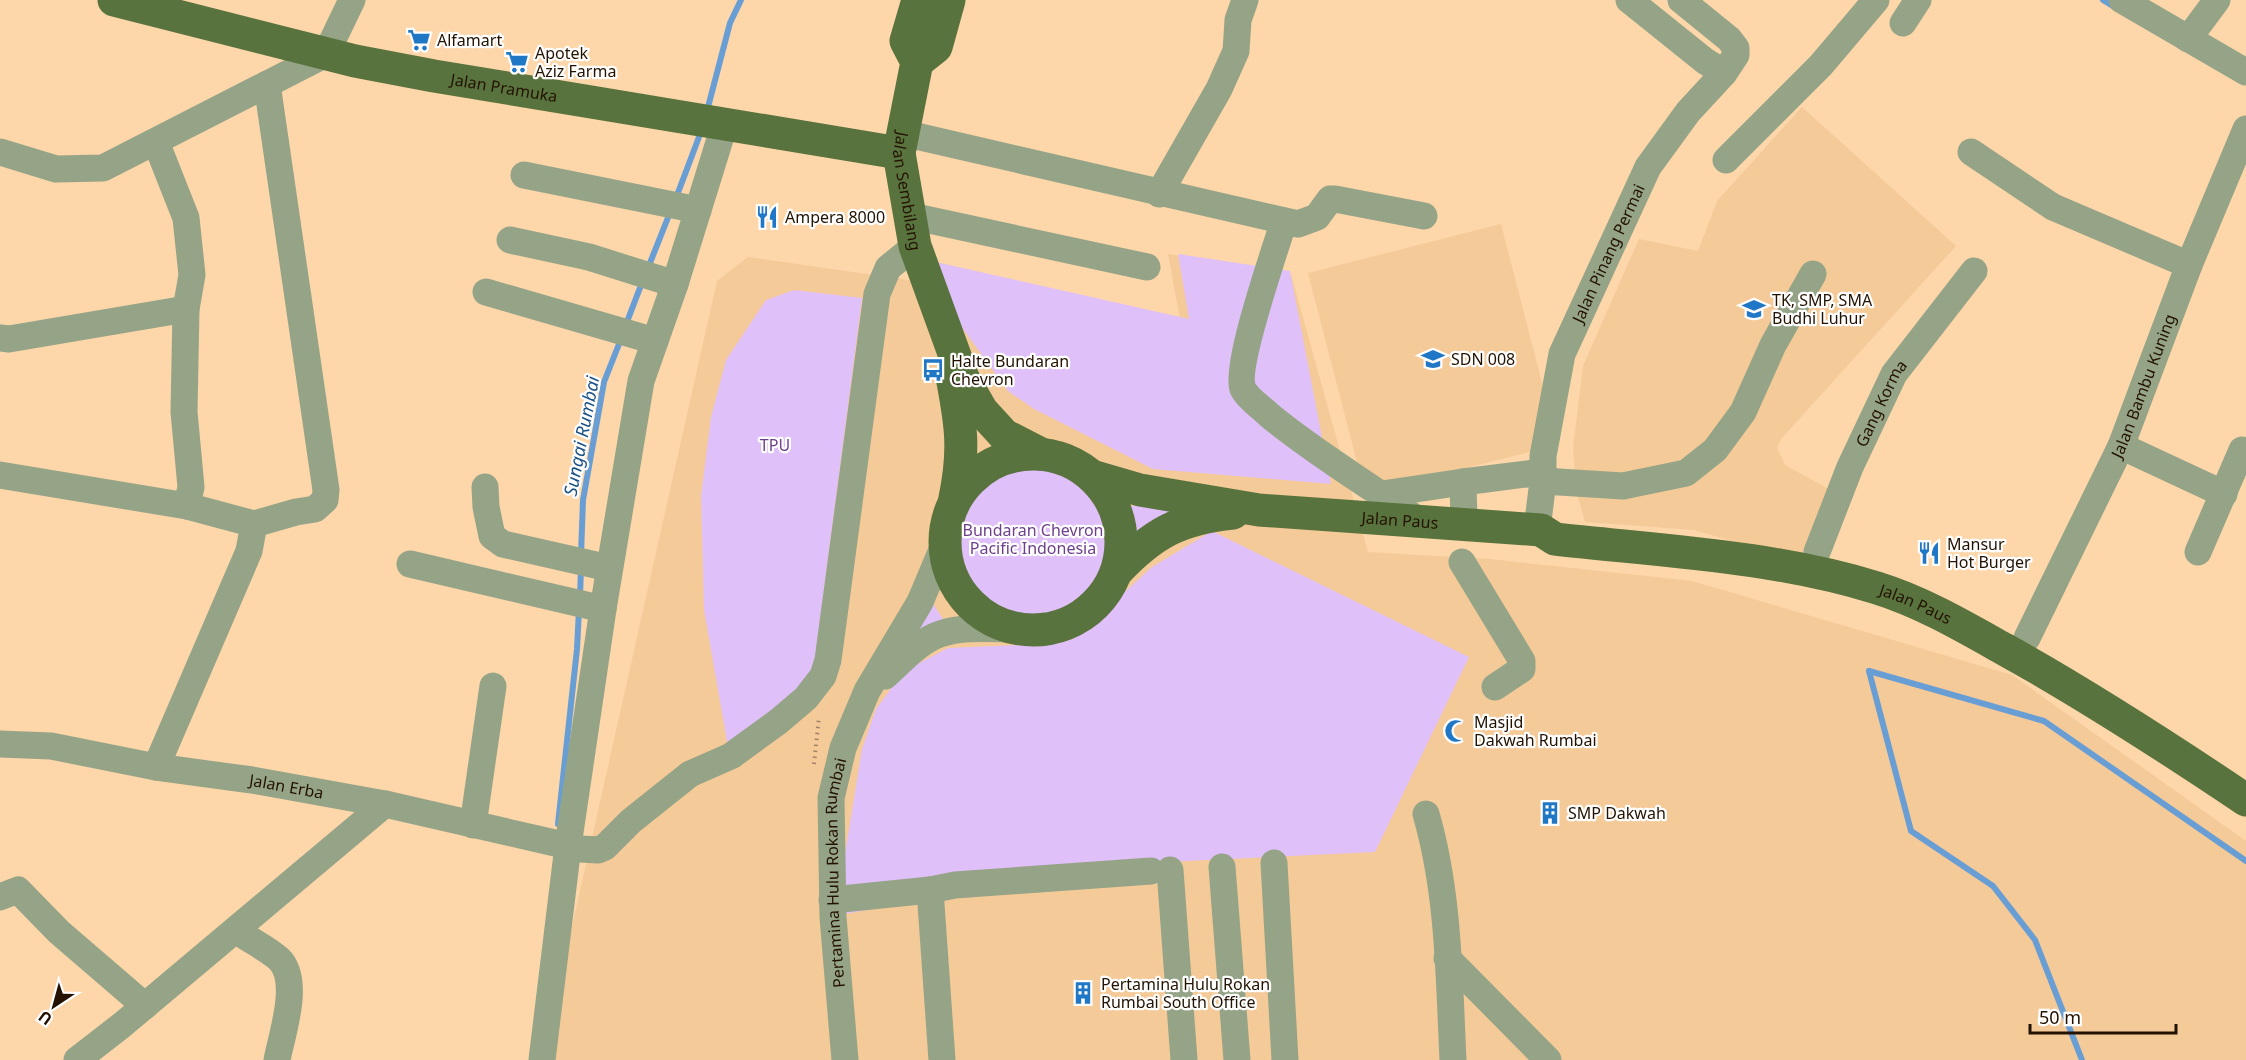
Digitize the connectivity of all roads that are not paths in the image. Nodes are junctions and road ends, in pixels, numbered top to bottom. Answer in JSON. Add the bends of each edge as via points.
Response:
{"nodes":[{"id":1,"x":114,"y":0,"type":"edge"},
{"id":2,"x":352,"y":0,"type":"edge"},
{"id":3,"x":918,"y":0,"type":"edge"},
{"id":4,"x":950,"y":0,"type":"edge"},
{"id":5,"x":1245,"y":0,"type":"edge"},
{"id":6,"x":1629,"y":0,"type":"edge"},
{"id":7,"x":1681,"y":0,"type":"edge"},
{"id":8,"x":1876,"y":0,"type":"edge"},
{"id":9,"x":1918,"y":0,"type":"edge"},
{"id":10,"x":2122,"y":0,"type":"edge"},
{"id":11,"x":2217,"y":0,"type":"edge"},
{"id":12,"x":1903,"y":23,"type":"dead end"},
{"id":13,"x":2188,"y":39,"type":"junction"},
{"id":14,"x":920,"y":50,"type":"junction"},
{"id":15,"x":326,"y":54,"type":"junction"},
{"id":16,"x":2246,"y":72,"type":"edge"},
{"id":17,"x":1724,"y":73,"type":"junction"},
{"id":18,"x":267,"y":84,"type":"junction"},
{"id":19,"x":725,"y":123,"type":"junction"},
{"id":20,"x":2246,"y":129,"type":"edge"},
{"id":21,"x":156,"y":142,"type":"junction"},
{"id":22,"x":901,"y":143,"type":"junction"},
{"id":23,"x":0,"y":152,"type":"edge"},
{"id":24,"x":1971,"y":152,"type":"dead end"},
{"id":25,"x":1726,"y":160,"type":"dead end"},
{"id":26,"x":524,"y":175,"type":"dead end"},
{"id":27,"x":1159,"y":194,"type":"junction"},
{"id":28,"x":681,"y":207,"type":"junction"},
{"id":29,"x":1424,"y":216,"type":"dead end"},
{"id":30,"x":1284,"y":221,"type":"junction"},
{"id":31,"x":913,"y":231,"type":"junction"},
{"id":32,"x":510,"y":240,"type":"dead end"},
{"id":33,"x":2189,"y":265,"type":"junction"},
{"id":34,"x":1148,"y":267,"type":"dead end"},
{"id":35,"x":1974,"y":271,"type":"dead end"},
{"id":36,"x":1813,"y":274,"type":"dead end"},
{"id":37,"x":655,"y":278,"type":"junction"},
{"id":38,"x":486,"y":292,"type":"dead end"},
{"id":39,"x":186,"y":309,"type":"junction"},
{"id":40,"x":940,"y":319,"type":"junction"},
{"id":41,"x":634,"y":335,"type":"junction"},
{"id":42,"x":0,"y":338,"type":"edge"},
{"id":43,"x":2121,"y":446,"type":"junction"},
{"id":44,"x":2242,"y":450,"type":"dead end"},
{"id":45,"x":1041,"y":454,"type":"junction"},
{"id":46,"x":1540,"y":470,"type":"junction"},
{"id":47,"x":0,"y":475,"type":"edge"},
{"id":48,"x":1092,"y":476,"type":"junction"},
{"id":49,"x":1463,"y":482,"type":"junction"},
{"id":50,"x":485,"y":487,"type":"dead end"},
{"id":51,"x":1382,"y":494,"type":"junction"},
{"id":52,"x":2224,"y":494,"type":"junction"},
{"id":53,"x":955,"y":498,"type":"junction"},
{"id":54,"x":187,"y":507,"type":"junction"},
{"id":55,"x":1259,"y":510,"type":"junction"},
{"id":56,"x":1418,"y":520,"type":"junction"},
{"id":57,"x":1464,"y":522,"type":"junction"},
{"id":58,"x":254,"y":524,"type":"junction"},
{"id":59,"x":1533,"y":529,"type":"junction"},
{"id":60,"x":944,"y":546,"type":"junction"},
{"id":61,"x":1817,"y":552,"type":"junction"},
{"id":62,"x":2198,"y":552,"type":"dead end"},
{"id":63,"x":1462,"y":562,"type":"dead end"},
{"id":64,"x":410,"y":564,"type":"dead end"},
{"id":65,"x":590,"y":564,"type":"junction"},
{"id":66,"x":1117,"y":571,"type":"junction"},
{"id":67,"x":587,"y":606,"type":"junction"},
{"id":68,"x":1015,"y":629,"type":"junction"},
{"id":69,"x":2027,"y":638,"type":"junction"},
{"id":70,"x":494,"y":686,"type":"dead end"},
{"id":71,"x":1495,"y":687,"type":"dead end"},
{"id":72,"x":867,"y":692,"type":"junction"},
{"id":73,"x":0,"y":744,"type":"edge"},
{"id":74,"x":156,"y":767,"type":"junction"},
{"id":75,"x":2246,"y":778,"type":"edge"},
{"id":76,"x":2246,"y":800,"type":"edge"},
{"id":77,"x":385,"y":804,"type":"junction"},
{"id":78,"x":1426,"y":814,"type":"dead end"},
{"id":79,"x":473,"y":825,"type":"junction"},
{"id":80,"x":568,"y":846,"type":"junction"},
{"id":81,"x":1274,"y":863,"type":"dead end"},
{"id":82,"x":1222,"y":867,"type":"dead end"},
{"id":83,"x":930,"y":890,"type":"junction"},
{"id":84,"x":0,"y":897,"type":"edge"},
{"id":85,"x":832,"y":900,"type":"junction"},
{"id":86,"x":236,"y":930,"type":"junction"},
{"id":87,"x":1448,"y":958,"type":"junction"},
{"id":88,"x":145,"y":1006,"type":"junction"},
{"id":89,"x":77,"y":1060,"type":"edge"},
{"id":90,"x":277,"y":1060,"type":"edge"},
{"id":91,"x":542,"y":1060,"type":"edge"},
{"id":92,"x":845,"y":1060,"type":"edge"},
{"id":93,"x":942,"y":1060,"type":"edge"},
{"id":94,"x":1184,"y":1060,"type":"edge"},
{"id":95,"x":1237,"y":1060,"type":"edge"},
{"id":96,"x":1285,"y":1060,"type":"edge"},
{"id":97,"x":1453,"y":1060,"type":"edge"},
{"id":98,"x":1548,"y":1060,"type":"edge"}],
"edges":[{"from":1,"to":15,"type":"main road","name":"Jalan Pramuka"},
{"from":2,"to":15,"type":"street"},
{"from":3,"to":14,"type":"main road","name":"Jalan Sembilang"},
{"from":4,"to":14,"type":"main road","name":"Jalan Sembilang"},
{"from":5,"to":27,"type":"street","via":[[1238,20],[1236,51],[1219,89]]},
{"from":6,"to":17,"type":"street"},
{"from":7,"to":17,"type":"street","name":"Jalan Pinang Permai","via":[[1736,48],[1736,55]]},
{"from":8,"to":25,"type":"street","via":[[1821,65]]},
{"from":9,"to":12,"type":"street"},
{"from":10,"to":13,"type":"street"},
{"from":11,"to":13,"type":"street"},
{"from":13,"to":16,"type":"street"},
{"from":14,"to":22,"type":"main road","name":"Jalan Sembilang"},
{"from":15,"to":18,"type":"street"},
{"from":15,"to":19,"type":"main road","name":"Jalan Pramuka","via":[[434,76]]},
{"from":17,"to":46,"type":"street","name":"Jalan Pinang Permai","via":[[1688,112],[1648,168],[1562,354]]},
{"from":18,"to":21,"type":"street"},
{"from":18,"to":58,"type":"street","via":[[326,490],[325,500],[315,509]]},
{"from":19,"to":22,"type":"main road","name":"Jalan Pramuka"},
{"from":19,"to":28,"type":"street"},
{"from":20,"to":33,"type":"street","name":"Jalan Bambu Kuning"},
{"from":21,"to":23,"type":"street","via":[[103,168],[56,169]]},
{"from":21,"to":39,"type":"street","via":[[186,218],[192,275]]},
{"from":22,"to":27,"type":"street"},
{"from":22,"to":31,"type":"main road","name":"Jalan Sembilang"},
{"from":24,"to":33,"type":"street","via":[[2053,207]]},
{"from":26,"to":28,"type":"street"},
{"from":27,"to":30,"type":"street"},
{"from":28,"to":37,"type":"street"},
{"from":29,"to":30,"type":"street","via":[[1330,199],[1310,222]]},
{"from":30,"to":51,"type":"street","via":[[1249,337],[1243,389],[1305,445]]},
{"from":31,"to":34,"type":"street"},
{"from":31,"to":40,"type":"main road","name":"Jalan Sembilang"},
{"from":31,"to":80,"type":"street","name":"Jalan Erba","via":[[888,268],[877,294],[823,676],[806,698],[779,721],[730,756],[690,774],[605,847],[598,850]]},
{"from":32,"to":37,"type":"street","via":[[589,257]]},
{"from":33,"to":43,"type":"street","name":"Jalan Bambu Kuning"},
{"from":35,"to":61,"type":"street","name":"Gang Korma","via":[[1894,374],[1850,467]]},
{"from":36,"to":46,"type":"street","via":[[1773,345],[1743,412],[1715,450],[1686,473],[1623,486]]},
{"from":37,"to":41,"type":"street"},
{"from":38,"to":41,"type":"street"},
{"from":39,"to":42,"type":"street"},
{"from":39,"to":54,"type":"street","via":[[184,412],[191,487]]},
{"from":40,"to":45,"type":"main road","name":"Jalan Sembilang","via":[[963,378],[982,411],[1004,435]]},
{"from":40,"to":53,"type":"main road","name":"Jalan Sembilang","via":[[962,429],[962,464]]},
{"from":41,"to":65,"type":"street","via":[[641,381]]},
{"from":43,"to":52,"type":"street"},
{"from":43,"to":69,"type":"street","name":"Jalan Bambu Kuning"},
{"from":44,"to":52,"type":"street"},
{"from":45,"to":48,"type":"main road","via":[[1068,461]]},
{"from":45,"to":53,"type":"main road","via":[[1014,455],[990,464],[970,479]]},
{"from":46,"to":49,"type":"street"},
{"from":46,"to":59,"type":"street","name":"Jalan Pinang Permai"},
{"from":47,"to":54,"type":"street"},
{"from":48,"to":55,"type":"main road","name":"Jalan Paus","via":[[1140,490]]},
{"from":48,"to":66,"type":"main road","via":[[1109,498],[1119,523],[1121,548]]},
{"from":49,"to":51,"type":"street"},
{"from":49,"to":57,"type":"street"},
{"from":50,"to":65,"type":"street","via":[[492,536],[503,544]]},
{"from":51,"to":56,"type":"street"},
{"from":52,"to":62,"type":"street"},
{"from":53,"to":60,"type":"main road","via":[[947,519]]},
{"from":54,"to":58,"type":"street"},
{"from":55,"to":56,"type":"main road","name":"Jalan Paus"},
{"from":55,"to":66,"type":"main road","name":"Jalan Paus","via":[[1209,515],[1169,528],[1142,545]]},
{"from":56,"to":57,"type":"main road","name":"Jalan Paus"},
{"from":57,"to":59,"type":"main road","name":"Jalan Paus"},
{"from":58,"to":74,"type":"street","via":[[252,544]]},
{"from":59,"to":61,"type":"main road","name":"Jalan Paus","via":[[1556,524],[1588,525]]},
{"from":59,"to":76,"type":"main road","name":"Jalan Paus","via":[[1555,539],[1808,569],[1878,588],[1934,610],[2019,657],[2127,720]]},
{"from":60,"to":68,"type":"main road","via":[[949,570],[960,592],[975,609]]},
{"from":60,"to":72,"type":"street","name":"Pertamina Hulu Rokan Rumbai","via":[[920,602]]},
{"from":61,"to":69,"type":"main road","name":"Jalan Paus","via":[[1941,596]]},
{"from":63,"to":71,"type":"street","via":[[1522,661],[1522,669]]},
{"from":64,"to":67,"type":"street"},
{"from":65,"to":67,"type":"street"},
{"from":66,"to":68,"type":"main road","via":[[1107,591],[1076,620],[1038,630]]},
{"from":67,"to":80,"type":"street"},
{"from":68,"to":72,"type":"street","name":"Pertamina Hulu Rokan Rumbai","via":[[939,634],[915,649]]},
{"from":69,"to":75,"type":"main road","name":"Jalan Paus"},
{"from":70,"to":79,"type":"street"},
{"from":72,"to":85,"type":"street","name":"Pertamina Hulu Rokan Rumbai","via":[[843,748],[831,798]]},
{"from":73,"to":74,"type":"street","name":"Jalan Erba","via":[[51,746]]},
{"from":74,"to":77,"type":"street","name":"Jalan Erba"},
{"from":77,"to":79,"type":"street","name":"Jalan Erba"},
{"from":77,"to":86,"type":"street"},
{"from":78,"to":87,"type":"street","via":[[1436,857]]},
{"from":79,"to":80,"type":"street","name":"Jalan Erba"},
{"from":80,"to":91,"type":"street"},
{"from":81,"to":96,"type":"street"},
{"from":82,"to":95,"type":"street"},
{"from":83,"to":85,"type":"street"},
{"from":83,"to":93,"type":"street"},
{"from":83,"to":94,"type":"street","via":[[1160,871]]},
{"from":84,"to":88,"type":"street","via":[[18,890]]},
{"from":85,"to":92,"type":"street","name":"Pertamina Hulu Rokan Rumbai"},
{"from":86,"to":88,"type":"street"},
{"from":86,"to":90,"type":"street","via":[[280,960],[289,975],[289,1002]]},
{"from":87,"to":97,"type":"street"},
{"from":87,"to":98,"type":"street"},
{"from":88,"to":89,"type":"street"}]}
